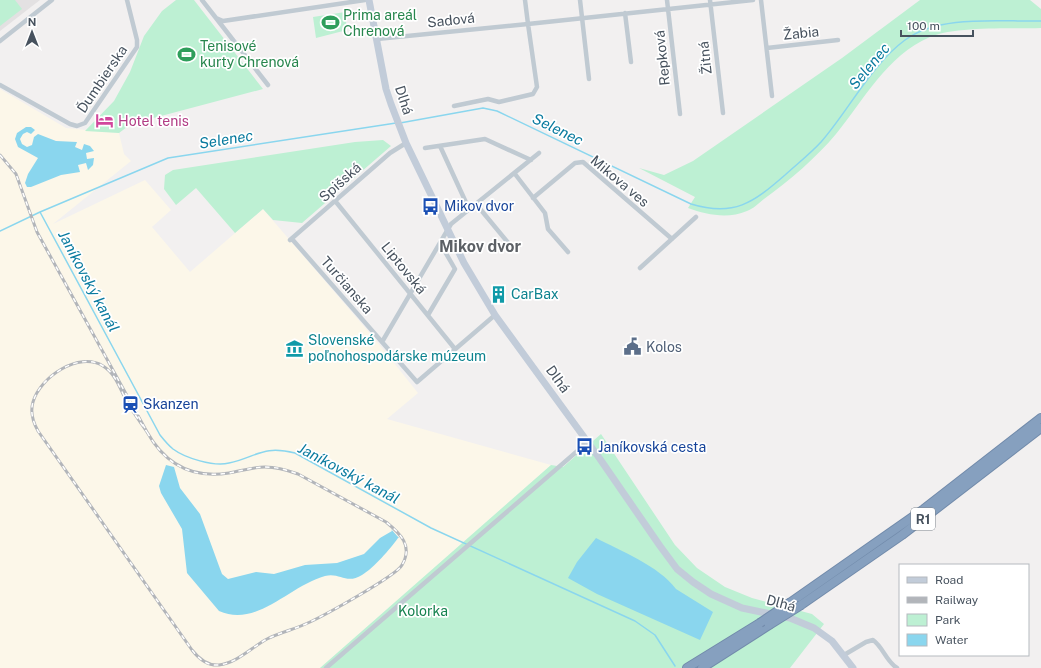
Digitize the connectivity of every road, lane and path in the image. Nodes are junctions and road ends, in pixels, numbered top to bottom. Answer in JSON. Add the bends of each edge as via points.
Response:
{"nodes":[{"id":1,"x":52,"y":0,"type":"edge"},
{"id":2,"x":127,"y":0,"type":"edge"},
{"id":3,"x":202,"y":0,"type":"edge"},
{"id":4,"x":365,"y":0,"type":"edge"},
{"id":5,"x":369,"y":0,"type":"edge"},
{"id":6,"x":525,"y":0,"type":"edge"},
{"id":7,"x":580,"y":0,"type":"edge"},
{"id":8,"x":667,"y":0,"type":"edge"},
{"id":9,"x":752,"y":0,"type":"edge"},
{"id":10,"x":761,"y":0,"type":"edge"},
{"id":11,"x":336,"y":2,"type":"edge"},
{"id":12,"x":710,"y":2,"type":"edge"},
{"id":13,"x":668,"y":9,"type":"junction"},
{"id":14,"x":625,"y":13,"type":"junction"},
{"id":15,"x":216,"y":18,"type":"junction"},
{"id":16,"x":582,"y":18,"type":"junction"},
{"id":17,"x":528,"y":24,"type":"junction"},
{"id":18,"x":377,"y":39,"type":"junction"},
{"id":19,"x":838,"y":40,"type":"dead end"},
{"id":20,"x":0,"y":41,"type":"edge"},
{"id":21,"x":767,"y":48,"type":"junction"},
{"id":22,"x":631,"y":62,"type":"dead end"},
{"id":23,"x":589,"y":79,"type":"dead end"},
{"id":24,"x":0,"y":85,"type":"edge"},
{"id":25,"x":268,"y":85,"type":"dead end"},
{"id":26,"x":772,"y":96,"type":"dead end"},
{"id":27,"x":454,"y":106,"type":"dead end"},
{"id":28,"x":723,"y":113,"type":"dead end"},
{"id":29,"x":680,"y":114,"type":"dead end"},
{"id":30,"x":406,"y":143,"type":"junction"},
{"id":31,"x":440,"y":146,"type":"junction"},
{"id":32,"x":425,"y":148,"type":"dead end"},
{"id":33,"x":539,"y":153,"type":"dead end"},
{"id":34,"x":531,"y":160,"type":"junction"},
{"id":35,"x":515,"y":174,"type":"junction"},
{"id":36,"x":533,"y":198,"type":"junction"},
{"id":37,"x":336,"y":202,"type":"junction"},
{"id":38,"x":476,"y":204,"type":"junction"},
{"id":39,"x":469,"y":209,"type":"junction"},
{"id":40,"x":696,"y":217,"type":"dead end"},
{"id":41,"x":447,"y":231,"type":"junction"},
{"id":42,"x":672,"y":239,"type":"junction"},
{"id":43,"x":291,"y":240,"type":"joint"},
{"id":44,"x":440,"y":243,"type":"junction"},
{"id":45,"x":510,"y":245,"type":"dead end"},
{"id":46,"x":568,"y":252,"type":"dead end"},
{"id":47,"x":640,"y":268,"type":"dead end"},
{"id":48,"x":411,"y":294,"type":"junction"},
{"id":49,"x":428,"y":315,"type":"junction"},
{"id":50,"x":495,"y":315,"type":"junction"},
{"id":51,"x":382,"y":342,"type":"junction"},
{"id":52,"x":455,"y":349,"type":"junction"},
{"id":53,"x":1041,"y":418,"type":"edge"},
{"id":54,"x":1041,"y":428,"type":"edge"},
{"id":55,"x":585,"y":440,"type":"junction"},
{"id":56,"x":844,"y":655,"type":"junction"},
{"id":57,"x":326,"y":668,"type":"edge"},
{"id":58,"x":687,"y":668,"type":"edge"},
{"id":59,"x":702,"y":668,"type":"edge"},
{"id":60,"x":853,"y":668,"type":"edge"},
{"id":61,"x":897,"y":668,"type":"edge"}],
"edges":[{"from":1,"to":20,"type":"street"},
{"from":2,"to":24,"type":"street","name":"Ďumbierska","via":[[137,40],[136,47],[85,123],[77,126],[70,124]]},
{"from":3,"to":15,"type":"street"},
{"from":4,"to":11,"type":"street"},
{"from":5,"to":18,"type":"street","name":"Dlhá"},
{"from":6,"to":17,"type":"street"},
{"from":7,"to":16,"type":"street"},
{"from":8,"to":13,"type":"street","name":"Repková"},
{"from":9,"to":12,"type":"street","name":"Sadová"},
{"from":10,"to":21,"type":"street"},
{"from":11,"to":15,"type":"street","via":[[224,21]]},
{"from":12,"to":13,"type":"street","name":"Sadová"},
{"from":12,"to":28,"type":"street","name":"Žitná"},
{"from":13,"to":14,"type":"street","name":"Sadová"},
{"from":13,"to":29,"type":"street","name":"Repková"},
{"from":14,"to":16,"type":"street","name":"Sadová"},
{"from":14,"to":22,"type":"street"},
{"from":15,"to":25,"type":"street"},
{"from":16,"to":17,"type":"street","name":"Sadová"},
{"from":16,"to":23,"type":"street"},
{"from":17,"to":18,"type":"street","name":"Sadová"},
{"from":17,"to":27,"type":"street","via":[[537,87],[533,94],[499,102],[488,99]]},
{"from":18,"to":30,"type":"street","name":"Dlhá","via":[[386,89]]},
{"from":19,"to":21,"type":"street","name":"Žabia"},
{"from":21,"to":26,"type":"street"},
{"from":30,"to":37,"type":"street","name":"Spišská","via":[[393,150]]},
{"from":30,"to":41,"type":"street","name":"Dlhá"},
{"from":31,"to":32,"type":"street"},
{"from":31,"to":34,"type":"street","via":[[485,139]]},
{"from":31,"to":39,"type":"street"},
{"from":33,"to":34,"type":"street"},
{"from":34,"to":35,"type":"street"},
{"from":35,"to":36,"type":"street"},
{"from":35,"to":38,"type":"street"},
{"from":36,"to":42,"type":"street","name":"Mikova ves","via":[[576,163],[583,162]]},
{"from":36,"to":46,"type":"street","via":[[545,213],[548,229]]},
{"from":37,"to":43,"type":"street","name":"Spišská"},
{"from":37,"to":48,"type":"street","name":"Liptovská"},
{"from":38,"to":39,"type":"street"},
{"from":38,"to":45,"type":"street"},
{"from":39,"to":41,"type":"street","via":[[451,224]]},
{"from":40,"to":42,"type":"street"},
{"from":41,"to":44,"type":"street"},
{"from":41,"to":50,"type":"street","name":"Dlhá"},
{"from":42,"to":47,"type":"street"},
{"from":43,"to":51,"type":"street","name":"Turčianska"},
{"from":44,"to":48,"type":"street"},
{"from":44,"to":49,"type":"street","via":[[455,269]]},
{"from":48,"to":49,"type":"street","name":"Liptovská"},
{"from":48,"to":51,"type":"street"},
{"from":49,"to":52,"type":"street","name":"Liptovská"},
{"from":50,"to":52,"type":"street"},
{"from":50,"to":55,"type":"street","name":"Dlhá"},
{"from":51,"to":52,"type":"street","name":"Turčianska","via":[[417,382]]},
{"from":53,"to":58,"type":"highway","number":"R1","bridge":true,"via":[[930,505],[760,623]]},
{"from":54,"to":59,"type":"highway","number":"R1","bridge":true,"via":[[907,531],[801,605]]},
{"from":55,"to":56,"type":"street","name":"Dlhá","via":[[677,569],[711,594],[742,608],[790,618],[814,628],[832,641]]},
{"from":55,"to":57,"type":"street","via":[[582,447]]},
{"from":56,"to":60,"type":"street","name":"Dlhá"},
{"from":56,"to":61,"type":"street","via":[[872,640]]}]}
